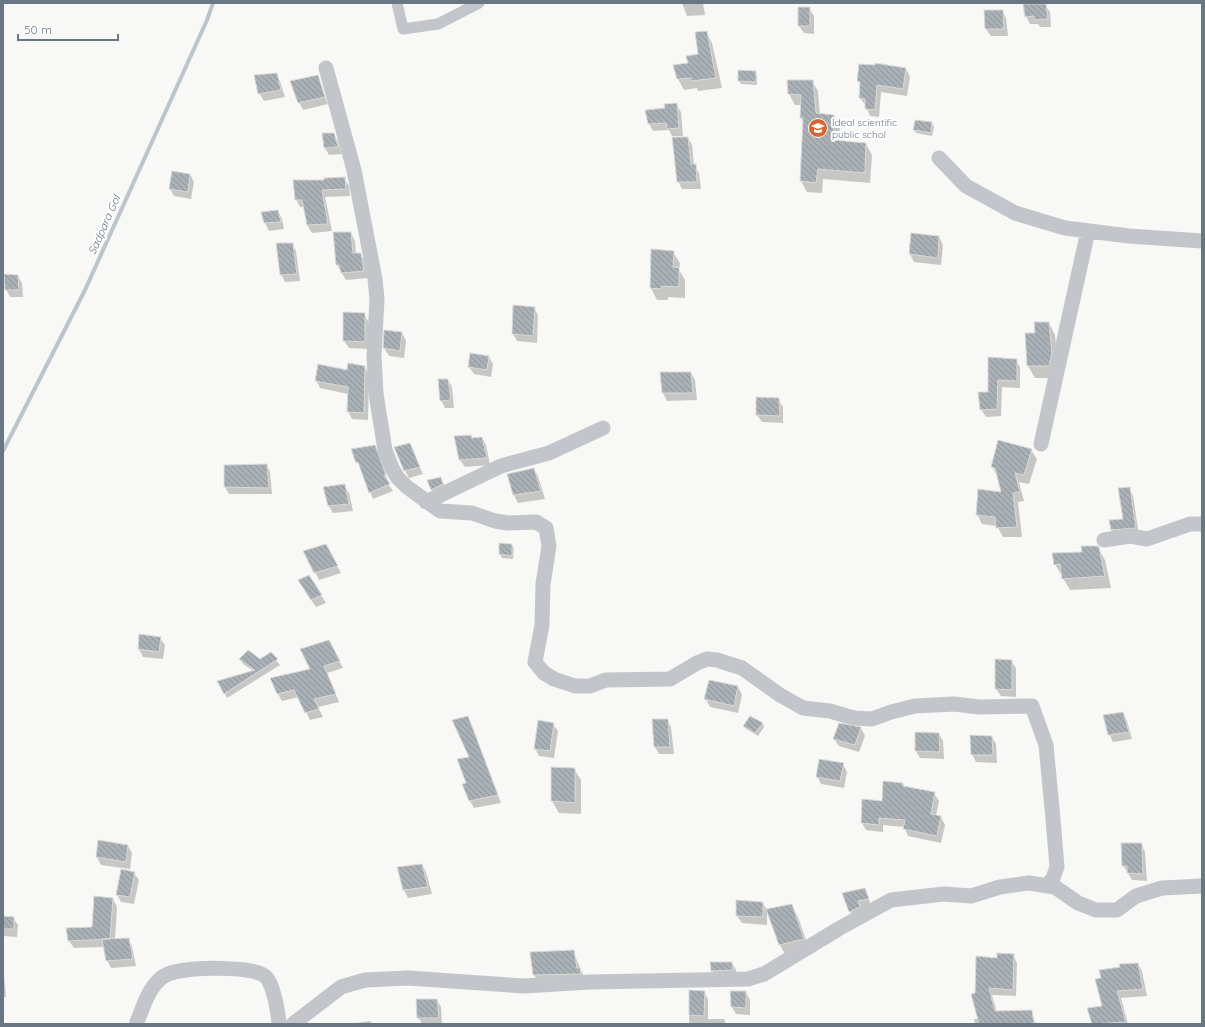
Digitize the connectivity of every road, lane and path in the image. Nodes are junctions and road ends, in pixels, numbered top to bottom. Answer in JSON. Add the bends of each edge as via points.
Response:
{"nodes":[{"id":1,"x":397,"y":3,"type":"edge"},
{"id":2,"x":479,"y":3,"type":"edge"},
{"id":3,"x":326,"y":68,"type":"dead end"},
{"id":4,"x":938,"y":158,"type":"dead end"},
{"id":5,"x":1088,"y":231,"type":"junction"},
{"id":6,"x":1202,"y":241,"type":"edge"},
{"id":7,"x":603,"y":428,"type":"dead end"},
{"id":8,"x":1040,"y":444,"type":"dead end"},
{"id":9,"x":426,"y":502,"type":"junction"},
{"id":10,"x":1202,"y":524,"type":"edge"},
{"id":11,"x":1104,"y":540,"type":"dead end"},
{"id":12,"x":1046,"y":886,"type":"junction"},
{"id":13,"x":1202,"y":886,"type":"edge"},
{"id":14,"x":137,"y":1022,"type":"dead end"},
{"id":15,"x":279,"y":1024,"type":"edge"},
{"id":16,"x":293,"y":1024,"type":"edge"}],
"edges":[{"from":1,"to":2,"type":"street","via":[[403,29],[438,24]]},
{"from":3,"to":9,"type":"street","via":[[354,170],[375,279],[376,394],[385,450],[397,477]]},
{"from":4,"to":5,"type":"street","via":[[966,186],[1015,213],[1065,228]]},
{"from":5,"to":6,"type":"street"},
{"from":5,"to":8,"type":"street"},
{"from":7,"to":9,"type":"street","via":[[549,453],[501,466]]},
{"from":9,"to":12,"type":"street","via":[[440,511],[472,513],[508,523],[536,522],[546,528],[549,546],[543,584],[542,624],[535,662],[544,673],[574,686],[590,686],[606,680],[670,679],[708,659],[742,668],[802,708],[830,711],[854,718],[872,719],[916,706],[1032,706],[1046,745],[1057,867],[1053,878]]},
{"from":10,"to":11,"type":"street","via":[[1190,524],[1147,539],[1130,536]]},
{"from":12,"to":13,"type":"street","via":[[1055,887],[1078,903],[1096,910],[1117,910],[1136,896],[1162,888]]},
{"from":12,"to":16,"type":"street","via":[[1028,883],[1000,887],[971,896],[944,894],[891,900],[764,974],[748,979],[524,986],[408,978],[365,980],[341,987]]},
{"from":14,"to":15,"type":"street","via":[[150,991],[158,980],[168,974],[185,970],[250,970],[267,978]]}]}
